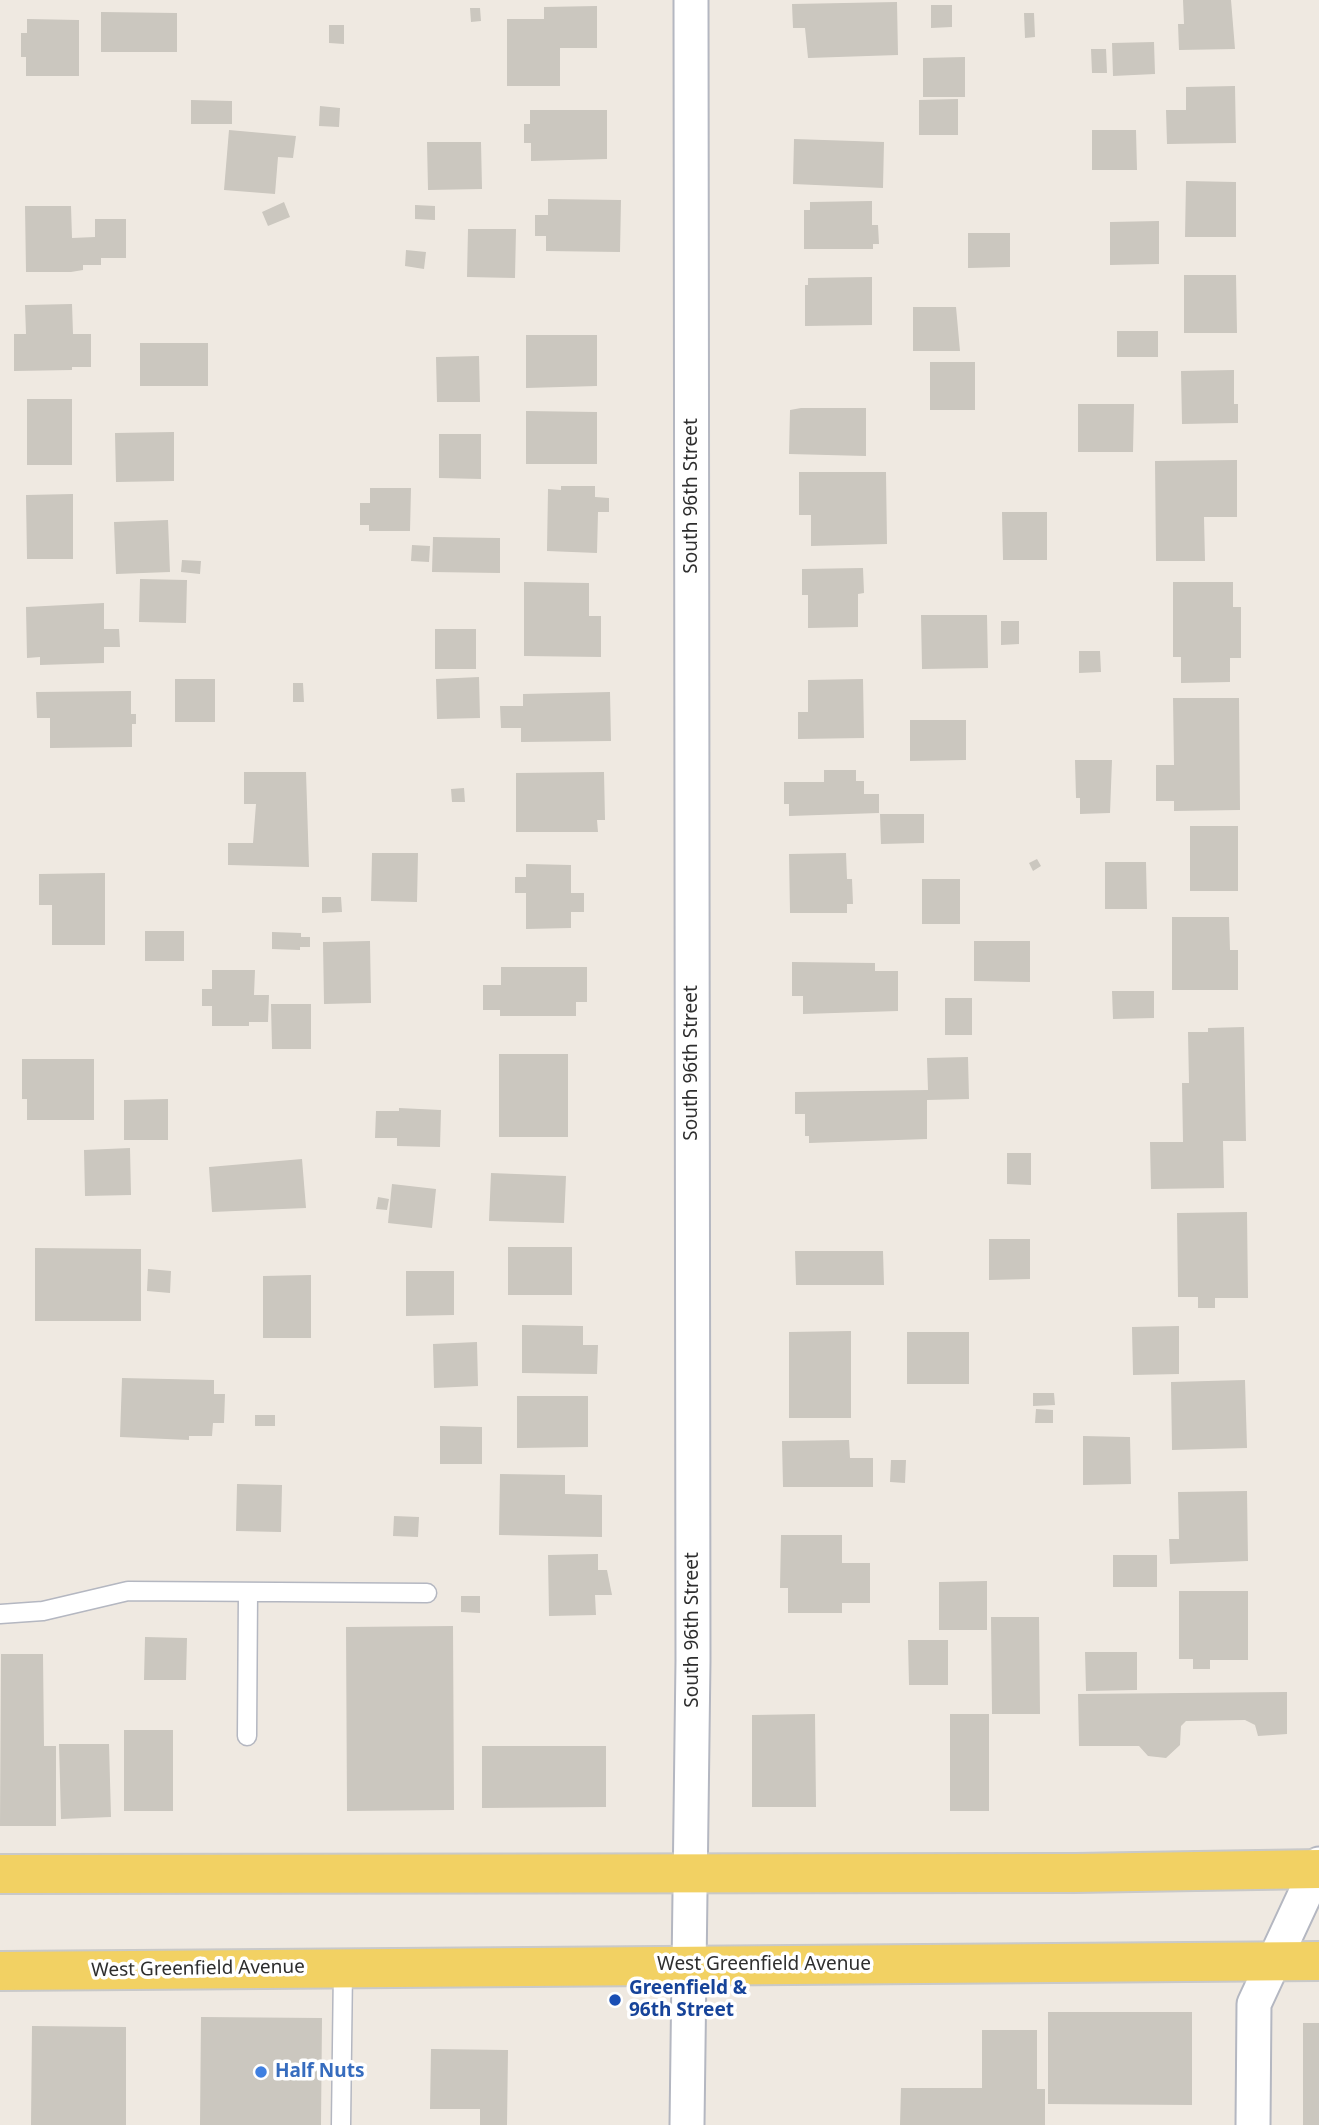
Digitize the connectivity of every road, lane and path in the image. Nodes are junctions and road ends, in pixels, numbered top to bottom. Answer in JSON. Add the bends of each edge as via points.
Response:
{"nodes":[{"id":1,"x":691,"y":0,"type":"edge"},
{"id":2,"x":248,"y":1592,"type":"junction"},
{"id":3,"x":427,"y":1592,"type":"dead end"},
{"id":4,"x":0,"y":1614,"type":"edge"},
{"id":5,"x":247,"y":1736,"type":"dead end"},
{"id":6,"x":1318,"y":1868,"type":"edge"},
{"id":7,"x":692,"y":1873,"type":"junction"},
{"id":8,"x":0,"y":1874,"type":"edge"},
{"id":9,"x":1276,"y":1961,"type":"junction"},
{"id":10,"x":1319,"y":1961,"type":"edge"},
{"id":11,"x":687,"y":1965,"type":"junction"},
{"id":12,"x":343,"y":1968,"type":"junction"},
{"id":13,"x":0,"y":1971,"type":"edge"},
{"id":14,"x":341,"y":2125,"type":"edge"},
{"id":15,"x":687,"y":2125,"type":"edge"},
{"id":16,"x":1253,"y":2125,"type":"edge"}],
"edges":[{"from":1,"to":7,"type":"street","name":"South 96th Street"},
{"from":2,"to":3,"type":"lane"},
{"from":2,"to":4,"type":"lane","via":[[128,1591],[43,1611]]},
{"from":2,"to":5,"type":"lane"},
{"from":6,"to":7,"type":"main road"},
{"from":6,"to":9,"type":"street"},
{"from":7,"to":8,"type":"main road"},
{"from":7,"to":11,"type":"street","name":"South 96th Street"},
{"from":9,"to":10,"type":"main road","name":"West Greenfield Avenue"},
{"from":9,"to":11,"type":"main road","name":"West Greenfield Avenue"},
{"from":9,"to":16,"type":"street","via":[[1254,2004]]},
{"from":11,"to":12,"type":"main road","name":"West Greenfield Avenue"},
{"from":11,"to":15,"type":"street","name":"South 96th Street"},
{"from":12,"to":13,"type":"main road","name":"West Greenfield Avenue"},
{"from":12,"to":14,"type":"lane"}]}
